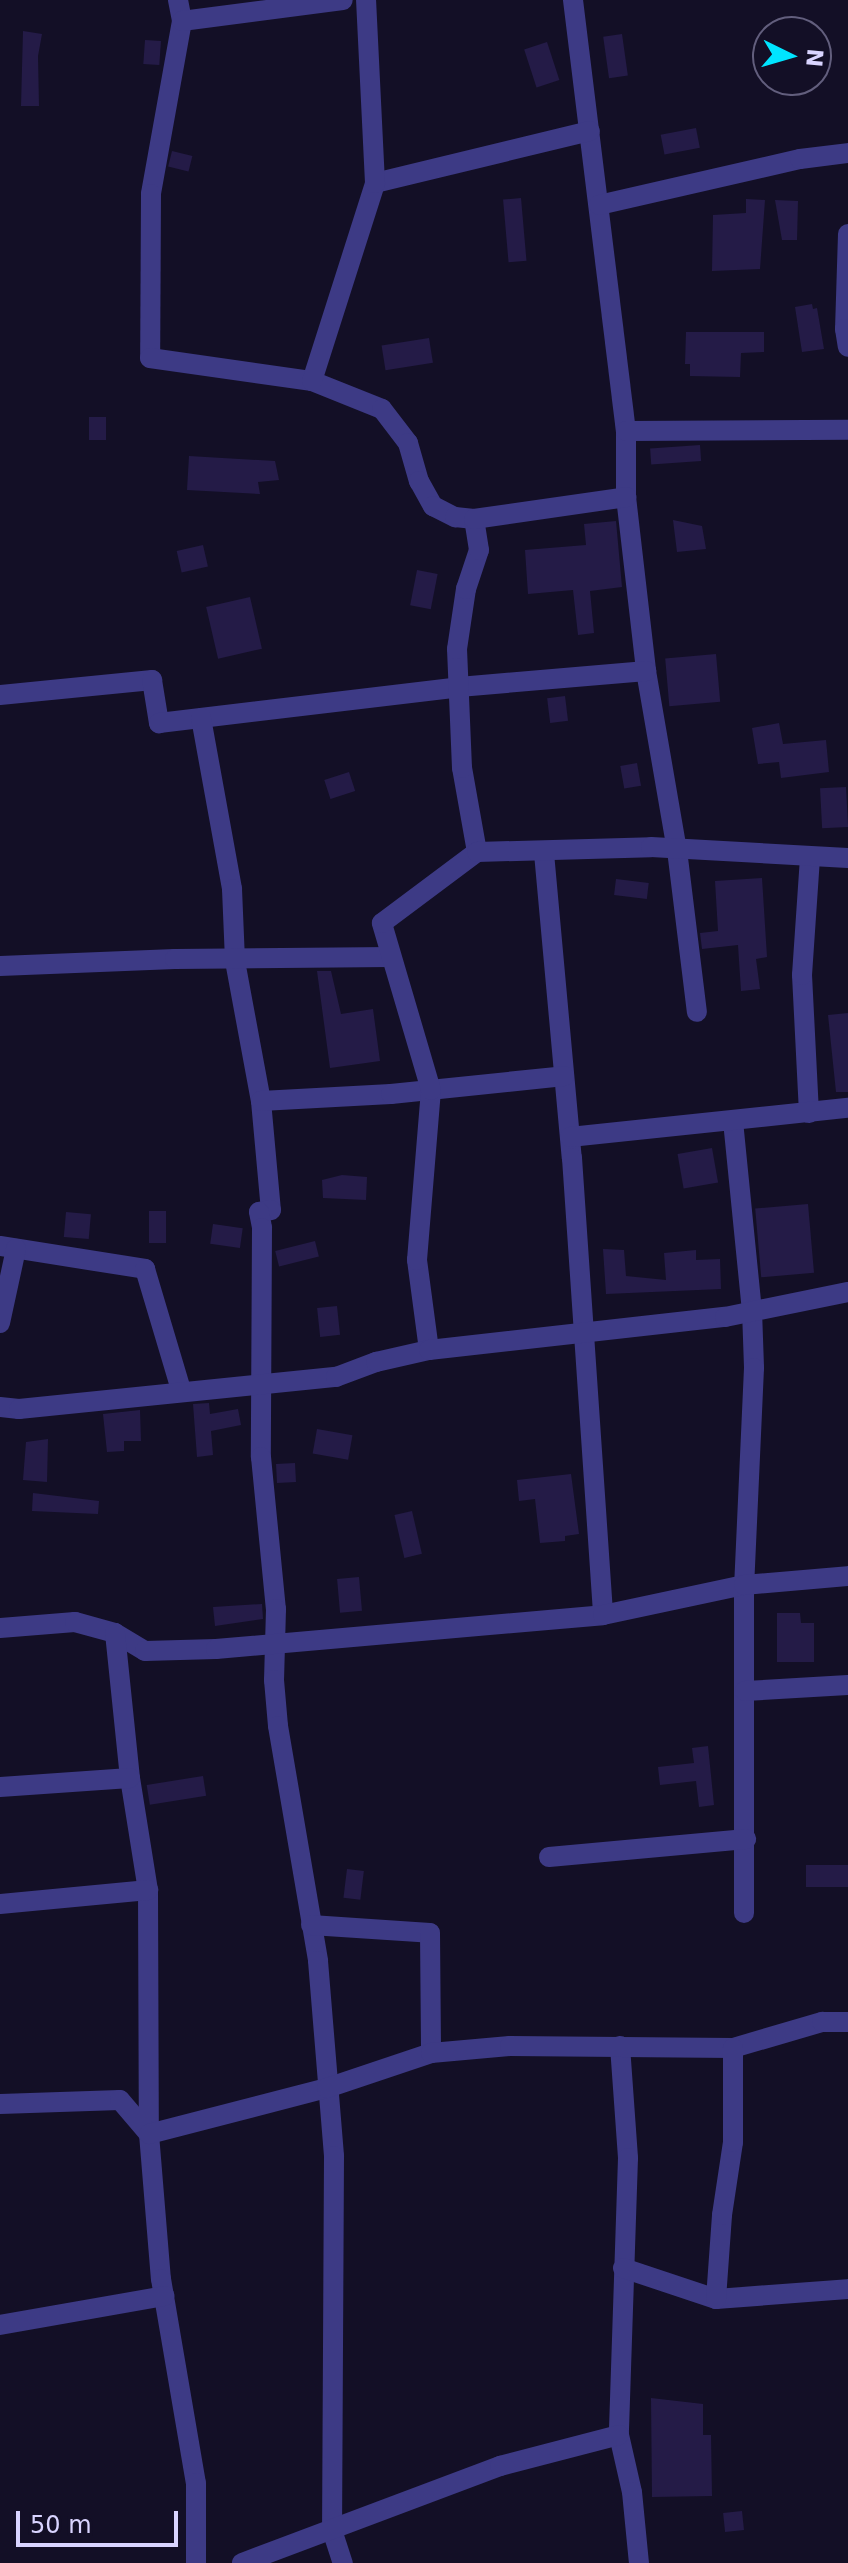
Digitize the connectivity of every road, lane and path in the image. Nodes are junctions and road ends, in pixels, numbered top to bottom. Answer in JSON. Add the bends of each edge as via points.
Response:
{"nodes":[{"id":1,"x":178,"y":0,"type":"edge"},
{"id":2,"x":343,"y":0,"type":"edge"},
{"id":3,"x":366,"y":0,"type":"edge"},
{"id":4,"x":573,"y":0,"type":"edge"},
{"id":5,"x":304,"y":2,"type":"edge"},
{"id":6,"x":182,"y":21,"type":"junction"},
{"id":7,"x":590,"y":131,"type":"junction"},
{"id":8,"x":848,"y":153,"type":"edge"},
{"id":9,"x":375,"y":183,"type":"junction"},
{"id":10,"x":599,"y":205,"type":"junction"},
{"id":11,"x":848,"y":234,"type":"edge"},
{"id":12,"x":848,"y":347,"type":"edge"},
{"id":13,"x":312,"y":381,"type":"junction"},
{"id":14,"x":848,"y":430,"type":"edge"},
{"id":15,"x":626,"y":431,"type":"junction"},
{"id":16,"x":626,"y":497,"type":"junction"},
{"id":17,"x":474,"y":519,"type":"junction"},
{"id":18,"x":646,"y":671,"type":"junction"},
{"id":19,"x":459,"y":687,"type":"junction"},
{"id":20,"x":0,"y":695,"type":"edge"},
{"id":21,"x":201,"y":718,"type":"junction"},
{"id":22,"x":677,"y":850,"type":"junction"},
{"id":23,"x":477,"y":852,"type":"junction"},
{"id":24,"x":544,"y":853,"type":"junction"},
{"id":25,"x":810,"y":857,"type":"junction"},
{"id":26,"x":848,"y":858,"type":"edge"},
{"id":27,"x":391,"y":957,"type":"junction"},
{"id":28,"x":235,"y":961,"type":"junction"},
{"id":29,"x":0,"y":966,"type":"edge"},
{"id":30,"x":697,"y":1012,"type":"dead end"},
{"id":31,"x":564,"y":1076,"type":"junction"},
{"id":32,"x":431,"y":1090,"type":"junction"},
{"id":33,"x":261,"y":1101,"type":"junction"},
{"id":34,"x":848,"y":1108,"type":"edge"},
{"id":35,"x":809,"y":1113,"type":"junction"},
{"id":36,"x":733,"y":1121,"type":"junction"},
{"id":37,"x":570,"y":1137,"type":"junction"},
{"id":38,"x":8,"y":1248,"type":"edge"},
{"id":39,"x":848,"y":1292,"type":"edge"},
{"id":40,"x":752,"y":1310,"type":"junction"},
{"id":41,"x":0,"y":1323,"type":"edge"},
{"id":42,"x":585,"y":1332,"type":"junction"},
{"id":43,"x":429,"y":1350,"type":"junction"},
{"id":44,"x":262,"y":1384,"type":"junction"},
{"id":45,"x":181,"y":1390,"type":"junction"},
{"id":46,"x":0,"y":1407,"type":"edge"},
{"id":47,"x":848,"y":1576,"type":"edge"},
{"id":48,"x":744,"y":1585,"type":"junction"},
{"id":49,"x":603,"y":1615,"type":"junction"},
{"id":50,"x":0,"y":1628,"type":"edge"},
{"id":51,"x":115,"y":1633,"type":"junction"},
{"id":52,"x":277,"y":1644,"type":"junction"},
{"id":53,"x":848,"y":1685,"type":"edge"},
{"id":54,"x":745,"y":1691,"type":"junction"},
{"id":55,"x":130,"y":1778,"type":"junction"},
{"id":56,"x":0,"y":1787,"type":"edge"},
{"id":57,"x":746,"y":1839,"type":"junction"},
{"id":58,"x":549,"y":1857,"type":"dead end"},
{"id":59,"x":148,"y":1890,"type":"junction"},
{"id":60,"x":0,"y":1904,"type":"edge"},
{"id":61,"x":744,"y":1913,"type":"dead end"},
{"id":62,"x":311,"y":1925,"type":"junction"},
{"id":63,"x":848,"y":2022,"type":"edge"},
{"id":64,"x":620,"y":2046,"type":"junction"},
{"id":65,"x":733,"y":2048,"type":"junction"},
{"id":66,"x":431,"y":2053,"type":"junction"},
{"id":67,"x":327,"y":2088,"type":"junction"},
{"id":68,"x":0,"y":2104,"type":"edge"},
{"id":69,"x":149,"y":2134,"type":"junction"},
{"id":70,"x":623,"y":2268,"type":"junction"},
{"id":71,"x":848,"y":2289,"type":"edge"},
{"id":72,"x":164,"y":2296,"type":"junction"},
{"id":73,"x":716,"y":2299,"type":"junction"},
{"id":74,"x":0,"y":2325,"type":"edge"},
{"id":75,"x":619,"y":2435,"type":"junction"},
{"id":76,"x":332,"y":2530,"type":"junction"},
{"id":77,"x":196,"y":2563,"type":"edge"},
{"id":78,"x":242,"y":2563,"type":"edge"},
{"id":79,"x":343,"y":2563,"type":"edge"},
{"id":80,"x":639,"y":2563,"type":"edge"}],
"edges":[{"from":1,"to":6,"type":"street"},
{"from":2,"to":5,"type":"street"},
{"from":3,"to":9,"type":"street"},
{"from":4,"to":7,"type":"street"},
{"from":5,"to":6,"type":"street"},
{"from":6,"to":13,"type":"street","via":[[151,194],[150,358]]},
{"from":7,"to":9,"type":"street"},
{"from":7,"to":10,"type":"street"},
{"from":8,"to":10,"type":"street"},
{"from":9,"to":13,"type":"street"},
{"from":10,"to":15,"type":"street"},
{"from":11,"to":12,"type":"street"},
{"from":13,"to":17,"type":"street","via":[[382,409],[408,443],[433,506]]},
{"from":14,"to":15,"type":"street"},
{"from":15,"to":16,"type":"street"},
{"from":16,"to":17,"type":"street"},
{"from":16,"to":18,"type":"street"},
{"from":17,"to":19,"type":"street","via":[[479,550],[461,614]]},
{"from":18,"to":19,"type":"street"},
{"from":18,"to":22,"type":"street"},
{"from":19,"to":21,"type":"street"},
{"from":19,"to":23,"type":"street","via":[[462,768]]},
{"from":20,"to":21,"type":"street","via":[[152,680],[159,723]]},
{"from":21,"to":28,"type":"street","via":[[232,889]]},
{"from":22,"to":24,"type":"street"},
{"from":22,"to":25,"type":"street"},
{"from":22,"to":30,"type":"street"},
{"from":23,"to":24,"type":"street"},
{"from":23,"to":27,"type":"street","via":[[382,923]]},
{"from":24,"to":31,"type":"street"},
{"from":25,"to":26,"type":"street"},
{"from":25,"to":35,"type":"street","via":[[802,975]]},
{"from":27,"to":28,"type":"street"},
{"from":27,"to":32,"type":"street"},
{"from":28,"to":29,"type":"street"},
{"from":28,"to":33,"type":"street"},
{"from":31,"to":32,"type":"street"},
{"from":31,"to":37,"type":"street"},
{"from":32,"to":33,"type":"street"},
{"from":32,"to":43,"type":"street","via":[[417,1260]]},
{"from":33,"to":44,"type":"street","via":[[271,1210],[259,1212]]},
{"from":34,"to":35,"type":"street"},
{"from":35,"to":36,"type":"street"},
{"from":36,"to":37,"type":"street"},
{"from":36,"to":40,"type":"street"},
{"from":37,"to":42,"type":"street"},
{"from":38,"to":41,"type":"street"},
{"from":38,"to":45,"type":"street","via":[[145,1269]]},
{"from":39,"to":40,"type":"street"},
{"from":40,"to":42,"type":"street"},
{"from":40,"to":48,"type":"street"},
{"from":42,"to":43,"type":"street"},
{"from":42,"to":49,"type":"street"},
{"from":43,"to":44,"type":"street","via":[[336,1377]]},
{"from":44,"to":45,"type":"street"},
{"from":44,"to":52,"type":"street","via":[[261,1457]]},
{"from":45,"to":46,"type":"street"},
{"from":47,"to":48,"type":"street"},
{"from":48,"to":49,"type":"street"},
{"from":48,"to":54,"type":"street"},
{"from":49,"to":52,"type":"street"},
{"from":50,"to":51,"type":"street","via":[[75,1622]]},
{"from":51,"to":52,"type":"street","via":[[145,1651]]},
{"from":51,"to":55,"type":"street"},
{"from":52,"to":62,"type":"street","via":[[278,1726]]},
{"from":53,"to":54,"type":"street"},
{"from":54,"to":57,"type":"street"},
{"from":55,"to":56,"type":"street"},
{"from":55,"to":59,"type":"street"},
{"from":57,"to":58,"type":"street"},
{"from":57,"to":61,"type":"street"},
{"from":59,"to":60,"type":"street"},
{"from":59,"to":69,"type":"street"},
{"from":62,"to":66,"type":"street","via":[[430,1933]]},
{"from":62,"to":67,"type":"street"},
{"from":63,"to":65,"type":"street","via":[[822,2022]]},
{"from":64,"to":65,"type":"street"},
{"from":64,"to":66,"type":"street","via":[[510,2046]]},
{"from":64,"to":70,"type":"street","via":[[628,2158]]},
{"from":65,"to":73,"type":"street","via":[[733,2142]]},
{"from":66,"to":67,"type":"street"},
{"from":67,"to":69,"type":"street"},
{"from":67,"to":76,"type":"street","via":[[334,2156]]},
{"from":68,"to":69,"type":"street","via":[[120,2100]]},
{"from":69,"to":72,"type":"street"},
{"from":70,"to":73,"type":"street"},
{"from":70,"to":75,"type":"street"},
{"from":71,"to":73,"type":"street"},
{"from":72,"to":74,"type":"street"},
{"from":72,"to":77,"type":"street","via":[[196,2483]]},
{"from":75,"to":76,"type":"street","via":[[500,2466]]},
{"from":75,"to":80,"type":"street","via":[[632,2492]]},
{"from":76,"to":78,"type":"street"},
{"from":76,"to":79,"type":"street"}]}
